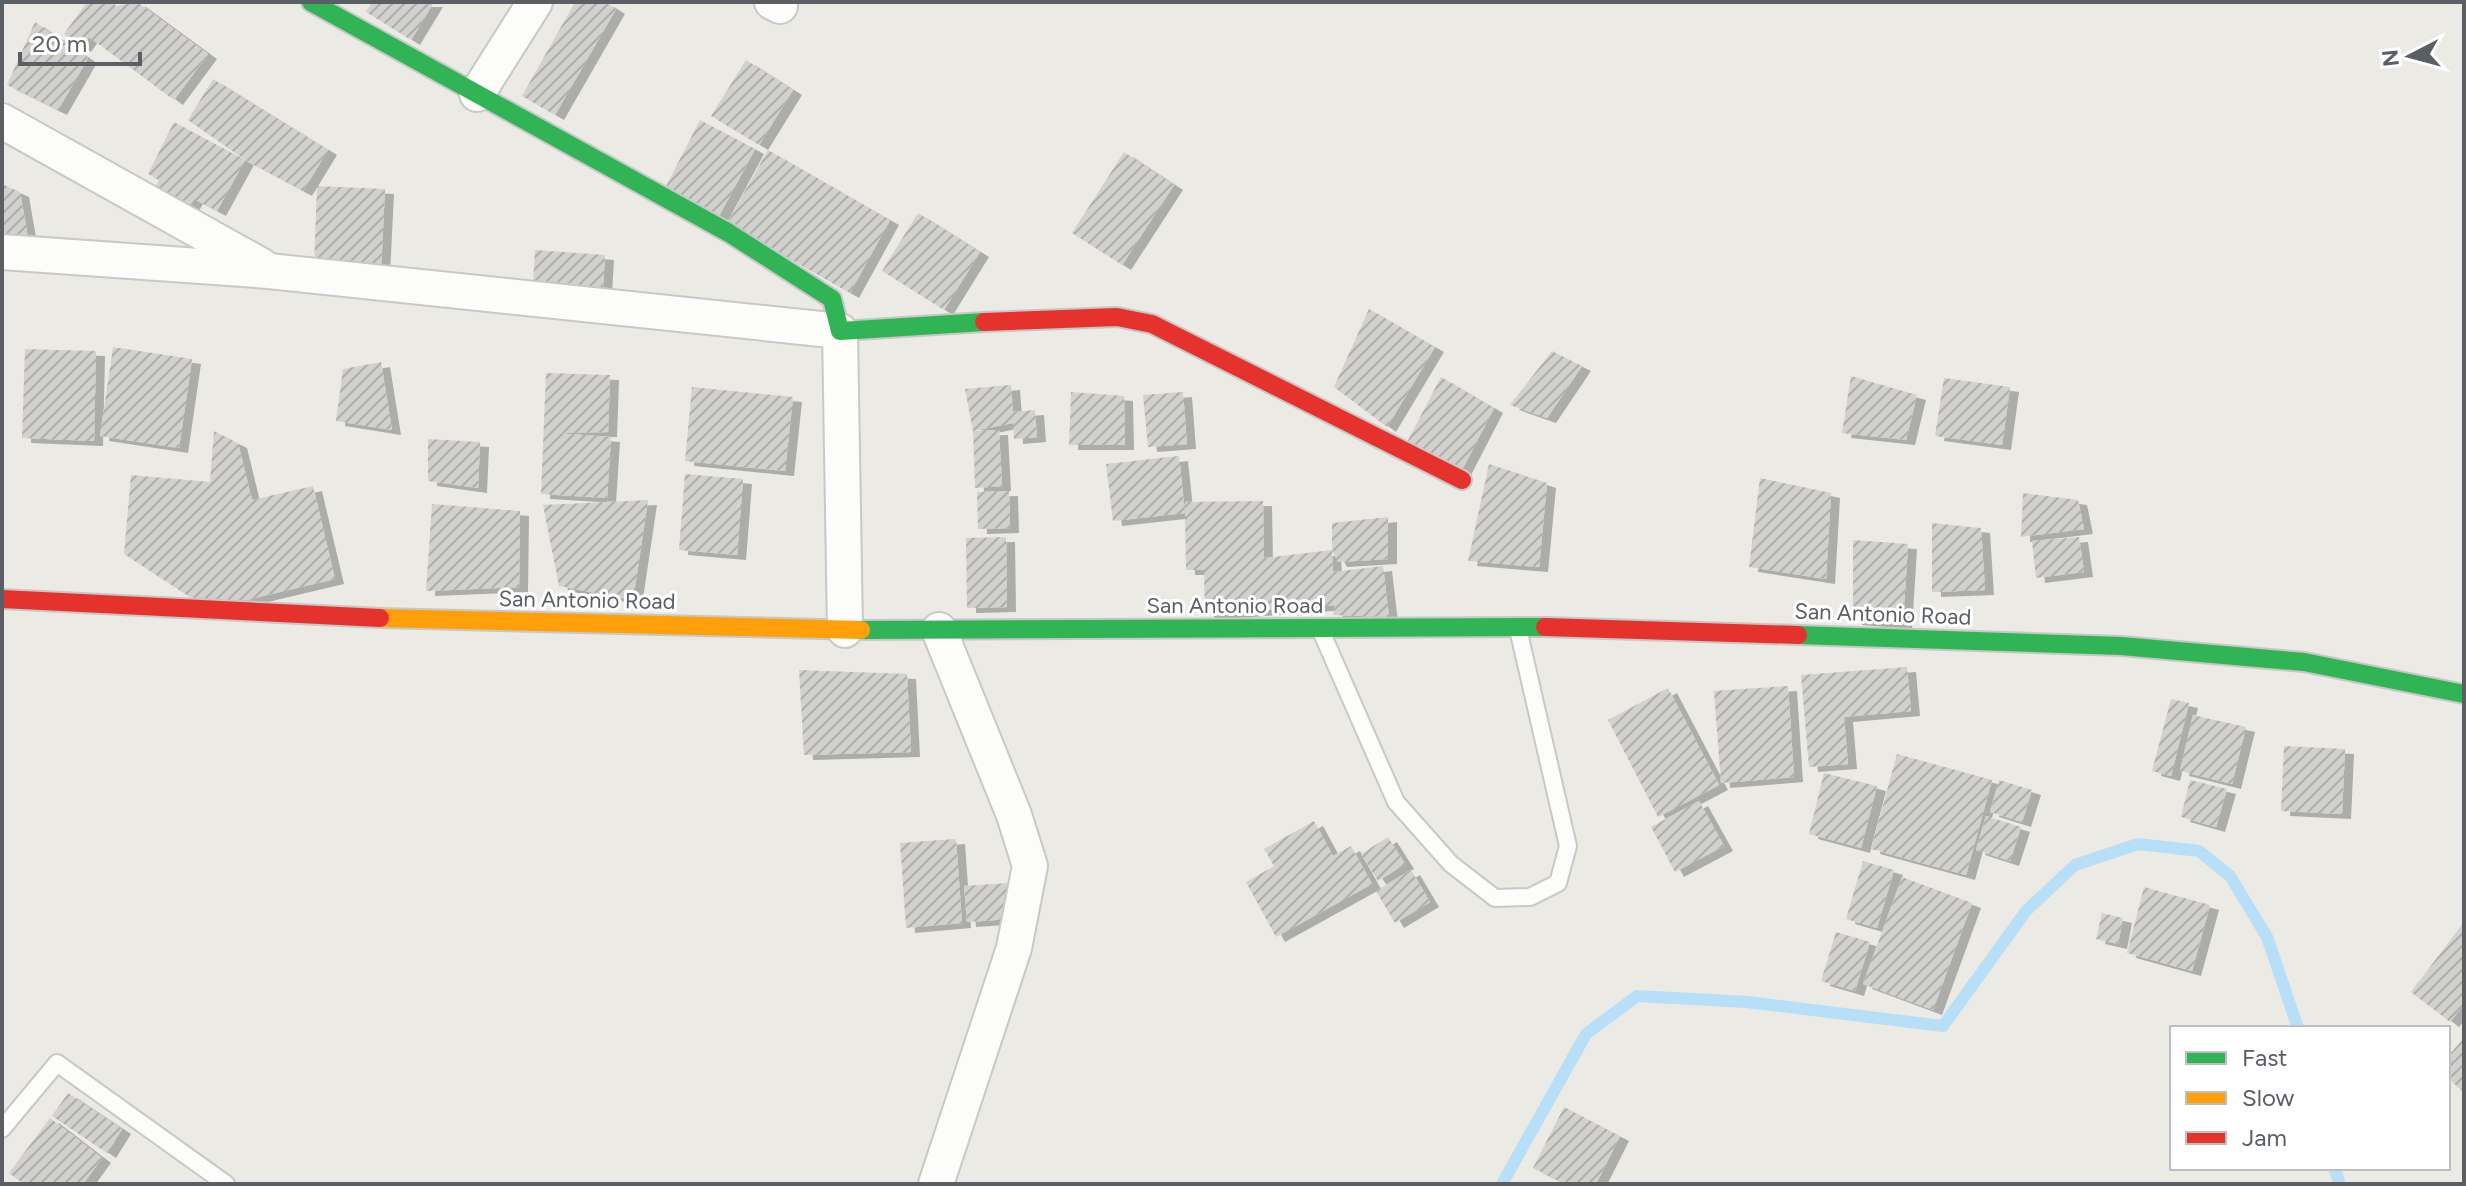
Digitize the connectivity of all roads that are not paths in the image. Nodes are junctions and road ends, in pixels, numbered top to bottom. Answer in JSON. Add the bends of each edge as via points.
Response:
{"nodes":[{"id":1,"x":311,"y":2,"type":"edge"},
{"id":2,"x":535,"y":2,"type":"edge"},
{"id":3,"x":477,"y":94,"type":"junction"},
{"id":4,"x":2,"y":121,"type":"edge"},
{"id":5,"x":2,"y":252,"type":"edge"},
{"id":6,"x":269,"y":271,"type":"junction"},
{"id":7,"x":840,"y":331,"type":"junction"},
{"id":8,"x":1462,"y":480,"type":"dead end"},
{"id":9,"x":2,"y":599,"type":"edge"},
{"id":10,"x":1517,"y":626,"type":"junction"},
{"id":11,"x":1321,"y":629,"type":"junction"},
{"id":12,"x":845,"y":630,"type":"junction"},
{"id":13,"x":939,"y":630,"type":"junction"},
{"id":14,"x":2464,"y":694,"type":"edge"},
{"id":15,"x":2,"y":1129,"type":"edge"},
{"id":16,"x":226,"y":1184,"type":"edge"},
{"id":17,"x":936,"y":1184,"type":"edge"}],
"edges":[{"from":1,"to":3,"type":"street"},
{"from":2,"to":3,"type":"street"},
{"from":3,"to":7,"type":"street","via":[[729,233],[832,299]]},
{"from":4,"to":6,"type":"street"},
{"from":5,"to":6,"type":"street"},
{"from":6,"to":7,"type":"street"},
{"from":7,"to":8,"type":"street","via":[[1117,317],[1152,324]]},
{"from":7,"to":12,"type":"street"},
{"from":9,"to":12,"type":"street","name":"San Antonio Road","via":[[400,619]]},
{"from":10,"to":11,"type":"street","name":"San Antonio Road"},
{"from":10,"to":11,"type":"lane","via":[[1568,846],[1558,883],[1530,897],[1495,898],[1451,864],[1396,802]]},
{"from":10,"to":14,"type":"street","name":"San Antonio Road","via":[[2223,653],[2304,662]]},
{"from":11,"to":13,"type":"street","name":"San Antonio Road"},
{"from":12,"to":13,"type":"street","name":"San Antonio Road"},
{"from":13,"to":17,"type":"street","via":[[1030,866],[1014,948]]},
{"from":15,"to":16,"type":"lane","via":[[57,1063]]}]}
